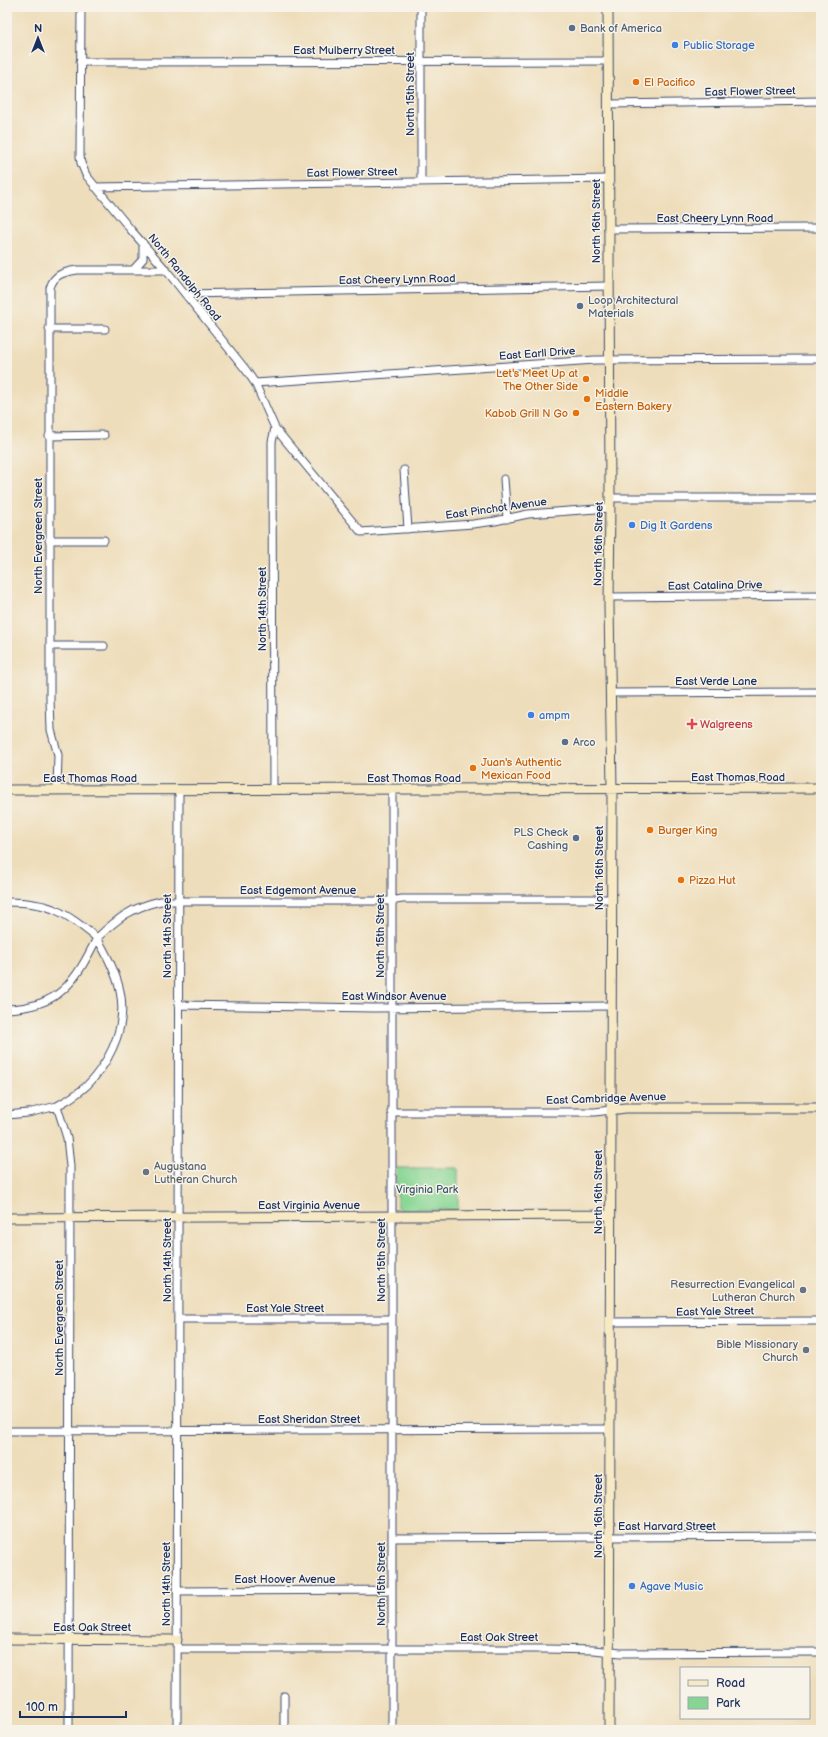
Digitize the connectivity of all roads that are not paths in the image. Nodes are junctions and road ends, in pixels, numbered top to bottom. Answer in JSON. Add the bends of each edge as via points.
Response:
{"nodes":[{"id":1,"x":81,"y":7,"type":"edge"},
{"id":2,"x":421,"y":7,"type":"edge"},
{"id":3,"x":608,"y":7,"type":"edge"},
{"id":4,"x":421,"y":61,"type":"junction"},
{"id":5,"x":608,"y":61,"type":"junction"},
{"id":6,"x":80,"y":62,"type":"junction"},
{"id":7,"x":821,"y":101,"type":"edge"},
{"id":8,"x":608,"y":104,"type":"junction"},
{"id":9,"x":608,"y":179,"type":"junction"},
{"id":10,"x":421,"y":182,"type":"junction"},
{"id":11,"x":95,"y":187,"type":"junction"},
{"id":12,"x":821,"y":228,"type":"edge"},
{"id":13,"x":608,"y":229,"type":"junction"},
{"id":14,"x":143,"y":243,"type":"junction"},
{"id":15,"x":133,"y":270,"type":"junction"},
{"id":16,"x":166,"y":270,"type":"junction"},
{"id":17,"x":609,"y":286,"type":"junction"},
{"id":18,"x":185,"y":294,"type":"junction"},
{"id":19,"x":50,"y":329,"type":"junction"},
{"id":20,"x":105,"y":329,"type":"dead end"},
{"id":21,"x":821,"y":359,"type":"edge"},
{"id":22,"x":609,"y":360,"type":"junction"},
{"id":23,"x":255,"y":383,"type":"junction"},
{"id":24,"x":275,"y":428,"type":"junction"},
{"id":25,"x":104,"y":435,"type":"dead end"},
{"id":26,"x":49,"y":436,"type":"junction"},
{"id":27,"x":404,"y":470,"type":"dead end"},
{"id":28,"x":504,"y":479,"type":"dead end"},
{"id":29,"x":610,"y":498,"type":"junction"},
{"id":30,"x":821,"y":498,"type":"edge"},
{"id":31,"x":610,"y":508,"type":"junction"},
{"id":32,"x":507,"y":519,"type":"junction"},
{"id":33,"x":408,"y":529,"type":"junction"},
{"id":34,"x":361,"y":532,"type":"joint"},
{"id":35,"x":49,"y":540,"type":"junction"},
{"id":36,"x":104,"y":540,"type":"dead end"},
{"id":37,"x":821,"y":595,"type":"edge"},
{"id":38,"x":609,"y":597,"type":"junction"},
{"id":39,"x":50,"y":646,"type":"junction"},
{"id":40,"x":104,"y":646,"type":"dead end"},
{"id":41,"x":821,"y":692,"type":"edge"},
{"id":42,"x":610,"y":693,"type":"junction"},
{"id":43,"x":821,"y":788,"type":"edge"},
{"id":44,"x":179,"y":789,"type":"junction"},
{"id":45,"x":7,"y":790,"type":"edge"},
{"id":46,"x":57,"y":790,"type":"junction"},
{"id":47,"x":273,"y":790,"type":"junction"},
{"id":48,"x":392,"y":790,"type":"junction"},
{"id":49,"x":612,"y":790,"type":"junction"},
{"id":50,"x":611,"y":900,"type":"junction"},
{"id":51,"x":178,"y":901,"type":"junction"},
{"id":52,"x":391,"y":901,"type":"junction"},
{"id":53,"x":7,"y":902,"type":"edge"},
{"id":54,"x":97,"y":938,"type":"junction"},
{"id":55,"x":178,"y":1005,"type":"junction"},
{"id":56,"x":391,"y":1006,"type":"junction"},
{"id":57,"x":610,"y":1006,"type":"junction"},
{"id":58,"x":7,"y":1008,"type":"edge"},
{"id":59,"x":57,"y":1106,"type":"junction"},
{"id":60,"x":821,"y":1108,"type":"edge"},
{"id":61,"x":611,"y":1110,"type":"junction"},
{"id":62,"x":391,"y":1112,"type":"junction"},
{"id":63,"x":7,"y":1115,"type":"edge"},
{"id":64,"x":610,"y":1215,"type":"junction"},
{"id":65,"x":392,"y":1217,"type":"junction"},
{"id":66,"x":7,"y":1218,"type":"edge"},
{"id":67,"x":70,"y":1218,"type":"junction"},
{"id":68,"x":178,"y":1218,"type":"junction"},
{"id":69,"x":178,"y":1319,"type":"junction"},
{"id":70,"x":392,"y":1319,"type":"junction"},
{"id":71,"x":821,"y":1321,"type":"edge"},
{"id":72,"x":610,"y":1322,"type":"junction"},
{"id":73,"x":177,"y":1430,"type":"junction"},
{"id":74,"x":392,"y":1430,"type":"junction"},
{"id":75,"x":610,"y":1430,"type":"junction"},
{"id":76,"x":7,"y":1431,"type":"edge"},
{"id":77,"x":70,"y":1431,"type":"junction"},
{"id":78,"x":821,"y":1536,"type":"edge"},
{"id":79,"x":610,"y":1537,"type":"junction"},
{"id":80,"x":392,"y":1538,"type":"junction"},
{"id":81,"x":392,"y":1590,"type":"junction"},
{"id":82,"x":177,"y":1591,"type":"junction"},
{"id":83,"x":7,"y":1639,"type":"edge"},
{"id":84,"x":69,"y":1639,"type":"junction"},
{"id":85,"x":177,"y":1645,"type":"junction"},
{"id":86,"x":392,"y":1650,"type":"junction"},
{"id":87,"x":610,"y":1652,"type":"junction"},
{"id":88,"x":821,"y":1652,"type":"edge"},
{"id":89,"x":284,"y":1696,"type":"dead end"},
{"id":90,"x":69,"y":1730,"type":"edge"},
{"id":91,"x":177,"y":1730,"type":"edge"},
{"id":92,"x":284,"y":1730,"type":"edge"},
{"id":93,"x":392,"y":1730,"type":"edge"},
{"id":94,"x":609,"y":1730,"type":"edge"}],
"edges":[{"from":1,"to":6,"type":"street","name":"North Randolph Road"},
{"from":2,"to":4,"type":"street","name":"North 15th Street"},
{"from":3,"to":5,"type":"main road","name":"North 16th Street"},
{"from":4,"to":5,"type":"street","name":"East Mulberry Street"},
{"from":4,"to":6,"type":"street","name":"East Mulberry Street"},
{"from":4,"to":10,"type":"street","name":"North 15th Street"},
{"from":5,"to":8,"type":"main road","name":"North 16th Street"},
{"from":6,"to":11,"type":"street","name":"North Randolph Road","via":[[81,163]]},
{"from":7,"to":8,"type":"street","name":"East Flower Street"},
{"from":8,"to":9,"type":"main road","name":"North 16th Street"},
{"from":9,"to":10,"type":"street","name":"East Flower Street"},
{"from":9,"to":13,"type":"main road","name":"North 16th Street"},
{"from":10,"to":11,"type":"street","name":"East Flower Street"},
{"from":11,"to":14,"type":"street","name":"North Randolph Road"},
{"from":12,"to":13,"type":"street","name":"East Cheery Lynn Road"},
{"from":13,"to":17,"type":"main road","name":"North 16th Street"},
{"from":14,"to":15,"type":"street","via":[[143,259]]},
{"from":14,"to":16,"type":"street","name":"North Randolph Road"},
{"from":15,"to":16,"type":"street"},
{"from":15,"to":19,"type":"street","name":"North Evergreen Street","via":[[77,270],[56,277],[52,282],[49,297]]},
{"from":16,"to":18,"type":"street","name":"North Randolph Road"},
{"from":17,"to":18,"type":"street","name":"East Cheery Lynn Road"},
{"from":17,"to":22,"type":"main road","name":"North 16th Street"},
{"from":18,"to":23,"type":"street","name":"North Randolph Road"},
{"from":19,"to":20,"type":"street"},
{"from":19,"to":26,"type":"street","name":"North Evergreen Street"},
{"from":21,"to":22,"type":"street","name":"East Earll Drive"},
{"from":22,"to":23,"type":"street","name":"East Earll Drive"},
{"from":22,"to":29,"type":"main road","name":"North 16th Street"},
{"from":23,"to":24,"type":"street","name":"North Randolph Road"},
{"from":24,"to":34,"type":"street","name":"North Randolph Road"},
{"from":24,"to":47,"type":"street","name":"North 14th Street","via":[[272,442]]},
{"from":25,"to":26,"type":"street"},
{"from":26,"to":35,"type":"street","name":"North Evergreen Street"},
{"from":27,"to":33,"type":"street"},
{"from":28,"to":32,"type":"street"},
{"from":29,"to":30,"type":"street"},
{"from":29,"to":31,"type":"main road","name":"North 16th Street"},
{"from":31,"to":32,"type":"street","name":"East Pinchot Avenue","via":[[546,512]]},
{"from":31,"to":38,"type":"main road","name":"North 16th Street"},
{"from":32,"to":33,"type":"street","name":"East Pinchot Avenue"},
{"from":33,"to":34,"type":"street","name":"East Pinchot Avenue"},
{"from":35,"to":36,"type":"street"},
{"from":35,"to":39,"type":"street","name":"North Evergreen Street"},
{"from":37,"to":38,"type":"street","name":"East Catalina Drive"},
{"from":38,"to":42,"type":"main road","name":"North 16th Street"},
{"from":39,"to":40,"type":"street"},
{"from":39,"to":46,"type":"street","name":"North Evergreen Street","via":[[50,717],[58,755]]},
{"from":41,"to":42,"type":"street","name":"East Verde Lane"},
{"from":42,"to":49,"type":"main road","name":"North 16th Street"},
{"from":43,"to":49,"type":"main road","name":"East Thomas Road"},
{"from":44,"to":46,"type":"main road","name":"East Thomas Road"},
{"from":44,"to":47,"type":"main road","name":"East Thomas Road"},
{"from":44,"to":51,"type":"street","name":"North 14th Street"},
{"from":45,"to":46,"type":"main road","name":"East Thomas Road"},
{"from":47,"to":48,"type":"main road","name":"East Thomas Road"},
{"from":48,"to":49,"type":"main road","name":"East Thomas Road"},
{"from":48,"to":52,"type":"street","name":"North 15th Street"},
{"from":49,"to":50,"type":"main road","name":"North 16th Street"},
{"from":50,"to":52,"type":"street","name":"East Edgemont Avenue"},
{"from":50,"to":57,"type":"main road","name":"North 16th Street"},
{"from":51,"to":52,"type":"street","name":"East Edgemont Avenue"},
{"from":51,"to":54,"type":"street","name":"East Edgemont Avenue","via":[[144,905],[115,921]]},
{"from":51,"to":55,"type":"street","name":"North 14th Street"},
{"from":52,"to":56,"type":"street","name":"North 15th Street"},
{"from":53,"to":54,"type":"street","via":[[34,902],[59,911]]},
{"from":54,"to":58,"type":"street","via":[[75,980],[60,993],[39,1005]]},
{"from":54,"to":59,"type":"street","via":[[114,968],[120,992],[122,1013],[117,1038],[107,1060],[93,1080]]},
{"from":55,"to":56,"type":"street","name":"East Windsor Avenue"},
{"from":55,"to":68,"type":"street","name":"North 14th Street"},
{"from":56,"to":57,"type":"street","name":"East Windsor Avenue"},
{"from":56,"to":62,"type":"street","name":"North 15th Street"},
{"from":57,"to":61,"type":"main road","name":"North 16th Street"},
{"from":59,"to":63,"type":"street"},
{"from":59,"to":67,"type":"street","name":"North Evergreen Street","via":[[69,1152]]},
{"from":60,"to":61,"type":"main road","name":"East Cambridge Avenue"},
{"from":61,"to":62,"type":"street","name":"East Cambridge Avenue"},
{"from":61,"to":64,"type":"main road","name":"North 16th Street"},
{"from":62,"to":65,"type":"street","name":"North 15th Street"},
{"from":64,"to":65,"type":"main road","name":"East Virginia Avenue"},
{"from":64,"to":72,"type":"main road","name":"North 16th Street"},
{"from":65,"to":68,"type":"main road","name":"East Virginia Avenue"},
{"from":65,"to":70,"type":"street","name":"North 15th Street"},
{"from":66,"to":67,"type":"main road","name":"East Virginia Avenue"},
{"from":67,"to":68,"type":"main road","name":"East Virginia Avenue"},
{"from":67,"to":77,"type":"street","name":"North Evergreen Street"},
{"from":68,"to":69,"type":"street","name":"North 14th Street"},
{"from":69,"to":70,"type":"street","name":"East Yale Street"},
{"from":69,"to":73,"type":"street","name":"North 14th Street"},
{"from":70,"to":74,"type":"street","name":"North 15th Street"},
{"from":71,"to":72,"type":"street","name":"East Yale Street"},
{"from":72,"to":75,"type":"main road","name":"North 16th Street"},
{"from":73,"to":74,"type":"street","name":"East Sheridan Street"},
{"from":73,"to":77,"type":"street","name":"East Sheridan Street"},
{"from":73,"to":82,"type":"street","name":"North 14th Street"},
{"from":74,"to":75,"type":"street","name":"East Sheridan Street"},
{"from":74,"to":80,"type":"street","name":"North 15th Street"},
{"from":75,"to":79,"type":"main road","name":"North 16th Street"},
{"from":76,"to":77,"type":"street","name":"East Sheridan Street"},
{"from":77,"to":84,"type":"street","name":"North Evergreen Street"},
{"from":78,"to":79,"type":"street","name":"East Harvard Street"},
{"from":79,"to":80,"type":"street","name":"East Harvard Street"},
{"from":79,"to":87,"type":"main road","name":"North 16th Street"},
{"from":80,"to":81,"type":"street","name":"North 15th Street"},
{"from":81,"to":82,"type":"street","name":"East Hoover Avenue"},
{"from":81,"to":86,"type":"street","name":"North 15th Street"},
{"from":82,"to":85,"type":"street","name":"North 14th Street"},
{"from":83,"to":84,"type":"main road","name":"East Oak Street"},
{"from":84,"to":85,"type":"main road","name":"East Oak Street"},
{"from":84,"to":90,"type":"street","name":"North Evergreen Street"},
{"from":85,"to":86,"type":"street","name":"East Oak Street"},
{"from":85,"to":91,"type":"street","name":"North 14th Street"},
{"from":86,"to":87,"type":"street","name":"East Oak Street","via":[[547,1649]]},
{"from":86,"to":93,"type":"street","name":"North 15th Street"},
{"from":87,"to":88,"type":"street","name":"East Oak Street"},
{"from":87,"to":94,"type":"main road","name":"North 16th Street"},
{"from":89,"to":92,"type":"street"}]}
